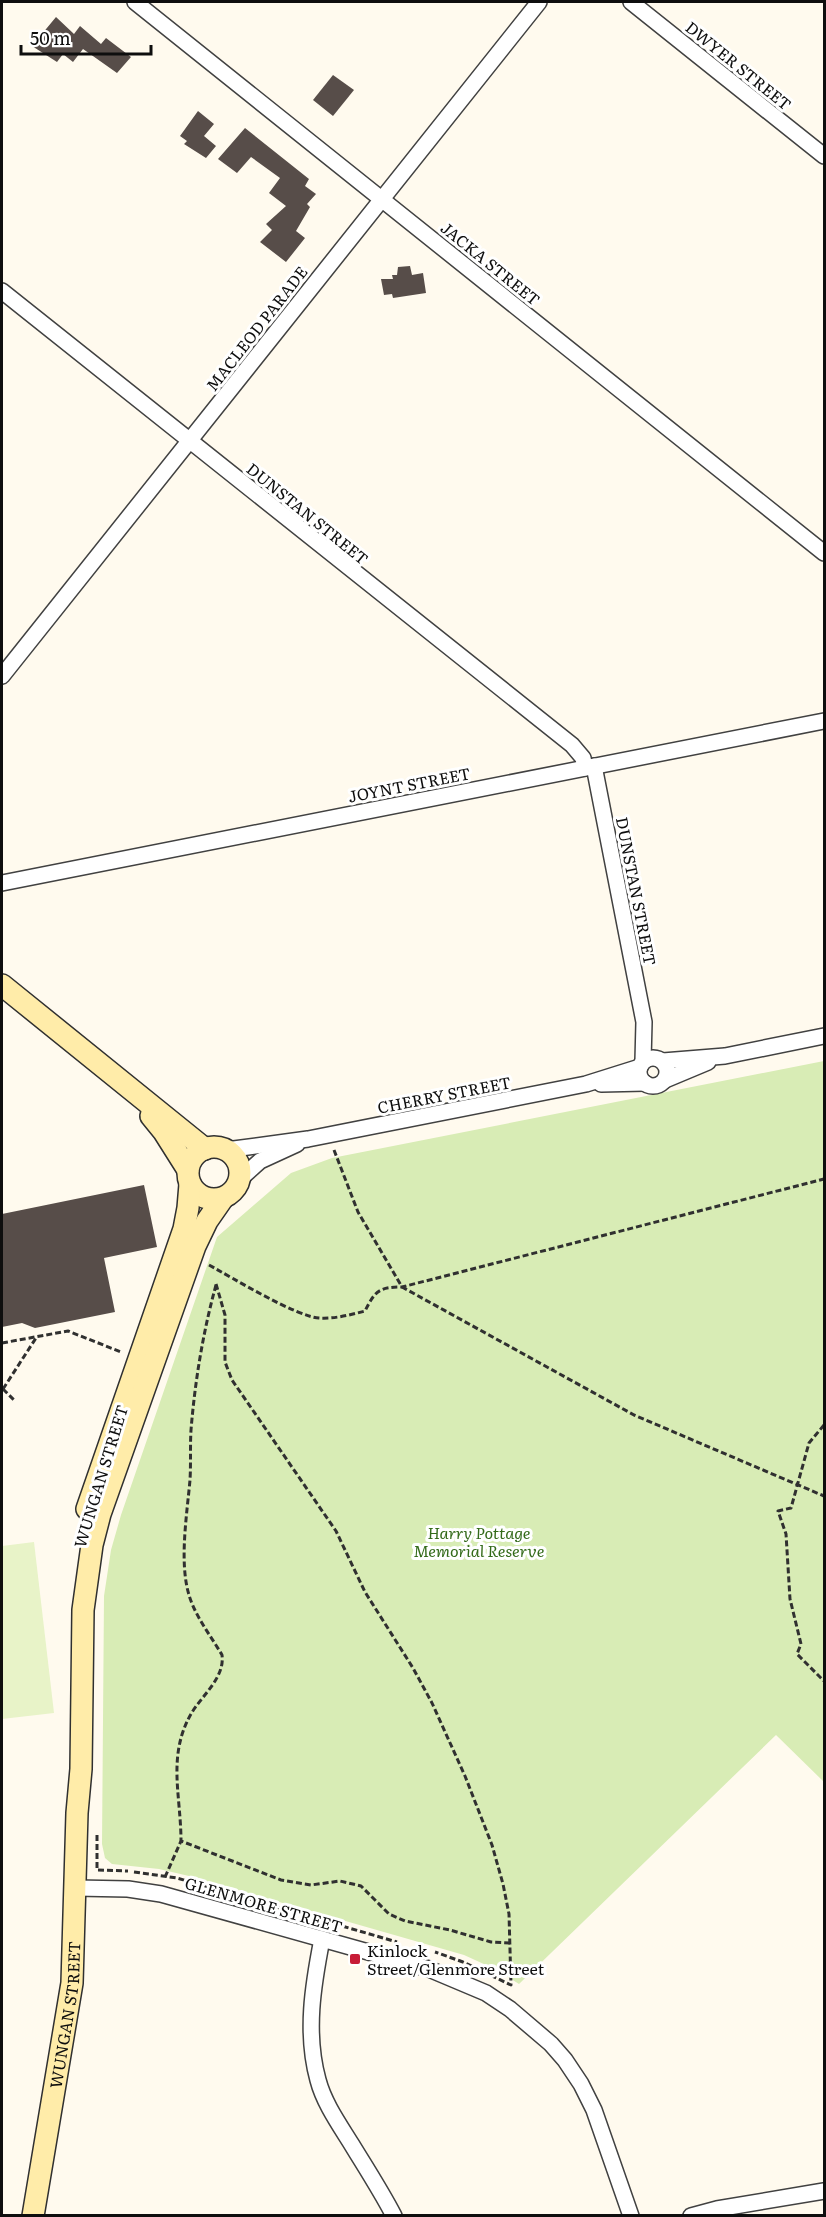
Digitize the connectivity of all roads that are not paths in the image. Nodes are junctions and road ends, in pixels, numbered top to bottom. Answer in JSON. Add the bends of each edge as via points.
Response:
{"nodes":[{"id":1,"x":135,"y":2,"type":"edge"},
{"id":2,"x":539,"y":2,"type":"edge"},
{"id":3,"x":631,"y":2,"type":"edge"},
{"id":4,"x":825,"y":156,"type":"edge"},
{"id":5,"x":382,"y":199,"type":"junction"},
{"id":6,"x":2,"y":291,"type":"edge"},
{"id":7,"x":189,"y":441,"type":"junction"},
{"id":8,"x":825,"y":553,"type":"edge"},
{"id":9,"x":2,"y":676,"type":"edge"},
{"id":10,"x":825,"y":720,"type":"edge"},
{"id":11,"x":590,"y":767,"type":"junction"},
{"id":12,"x":2,"y":883,"type":"edge"},
{"id":13,"x":2,"y":985,"type":"edge"},
{"id":14,"x":644,"y":1022,"type":"junction"},
{"id":15,"x":825,"y":1036,"type":"edge"},
{"id":16,"x":725,"y":1056,"type":"junction"},
{"id":17,"x":662,"y":1060,"type":"junction"},
{"id":18,"x":641,"y":1064,"type":"junction"},
{"id":19,"x":665,"y":1080,"type":"junction"},
{"id":20,"x":123,"y":1083,"type":"junction"},
{"id":21,"x":645,"y":1083,"type":"junction"},
{"id":22,"x":586,"y":1084,"type":"junction"},
{"id":23,"x":308,"y":1139,"type":"junction"},
{"id":24,"x":205,"y":1149,"type":"junction"},
{"id":25,"x":226,"y":1150,"type":"junction"},
{"id":26,"x":189,"y":1177,"type":"junction"},
{"id":27,"x":240,"y":1179,"type":"junction"},
{"id":28,"x":223,"y":1198,"type":"junction"},
{"id":29,"x":77,"y":1813,"type":"junction"},
{"id":30,"x":76,"y":1888,"type":"junction"},
{"id":31,"x":322,"y":1939,"type":"junction"},
{"id":32,"x":825,"y":2191,"type":"edge"},
{"id":33,"x":33,"y":2216,"type":"edge"},
{"id":34,"x":394,"y":2216,"type":"edge"},
{"id":35,"x":631,"y":2216,"type":"edge"},
{"id":36,"x":691,"y":2216,"type":"edge"}],
"edges":[{"from":1,"to":5,"type":"street","name":"JACKA STREET"},
{"from":2,"to":5,"type":"street","name":"MACLEOD PARADE"},
{"from":3,"to":4,"type":"street","name":"DWYER STREET"},
{"from":5,"to":7,"type":"street","name":"MACLEOD PARADE"},
{"from":5,"to":8,"type":"street","name":"JACKA STREET"},
{"from":6,"to":7,"type":"street","name":"DUNSTAN STREET"},
{"from":7,"to":9,"type":"street","name":"MACLEOD PARADE"},
{"from":7,"to":11,"type":"street","name":"DUNSTAN STREET","via":[[572,745]]},
{"from":10,"to":11,"type":"street","name":"JOYNT STREET"},
{"from":11,"to":12,"type":"street","name":"JOYNT STREET"},
{"from":11,"to":14,"type":"street","name":"DUNSTAN STREET"},
{"from":13,"to":20,"type":"street"},
{"from":14,"to":17,"type":"street","name":"DUNSTAN STREET"},
{"from":14,"to":18,"type":"street","name":"DUNSTAN STREET"},
{"from":15,"to":16,"type":"street"},
{"from":16,"to":17,"type":"street"},
{"from":16,"to":19,"type":"street"},
{"from":17,"to":18,"type":"street","via":[[651,1057]]},
{"from":17,"to":19,"type":"street","via":[[668,1072]]},
{"from":18,"to":21,"type":"street","via":[[639,1076]]},
{"from":18,"to":22,"type":"street","name":"CHERRY STREET"},
{"from":19,"to":21,"type":"street","via":[[656,1086]]},
{"from":20,"to":24,"type":"street"},
{"from":20,"to":26,"type":"street","via":[[164,1132]]},
{"from":21,"to":22,"type":"street","name":"CHERRY STREET"},
{"from":22,"to":23,"type":"street","name":"CHERRY STREET"},
{"from":23,"to":25,"type":"street","name":"CHERRY STREET"},
{"from":23,"to":27,"type":"street","name":"CHERRY STREET","via":[[260,1161]]},
{"from":24,"to":25,"type":"street"},
{"from":24,"to":26,"type":"street","via":[[193,1157]]},
{"from":25,"to":27,"type":"street","via":[[238,1162]]},
{"from":26,"to":28,"type":"street","via":[[194,1191],[208,1199]]},
{"from":26,"to":29,"type":"street","name":"WUNGAN STREET","via":[[184,1229],[87,1509],[72,1579],[68,1714]]},
{"from":27,"to":28,"type":"street","via":[[237,1187]]},
{"from":28,"to":29,"type":"street","name":"WUNGAN STREET","via":[[191,1256],[92,1545],[83,1610]]},
{"from":29,"to":30,"type":"street","name":"WUNGAN STREET"},
{"from":30,"to":31,"type":"street","name":"GLENMORE STREET","via":[[161,1894]]},
{"from":30,"to":33,"type":"street","name":"WUNGAN STREET","via":[[72,1983]]},
{"from":31,"to":34,"type":"street","via":[[311,2030],[318,2082]]},
{"from":31,"to":35,"type":"street","name":"GLENMORE STREET","via":[[462,1982],[486,1993],[531,2026],[565,2060],[581,2084]]},
{"from":32,"to":36,"type":"street","via":[[717,2208]]}]}
